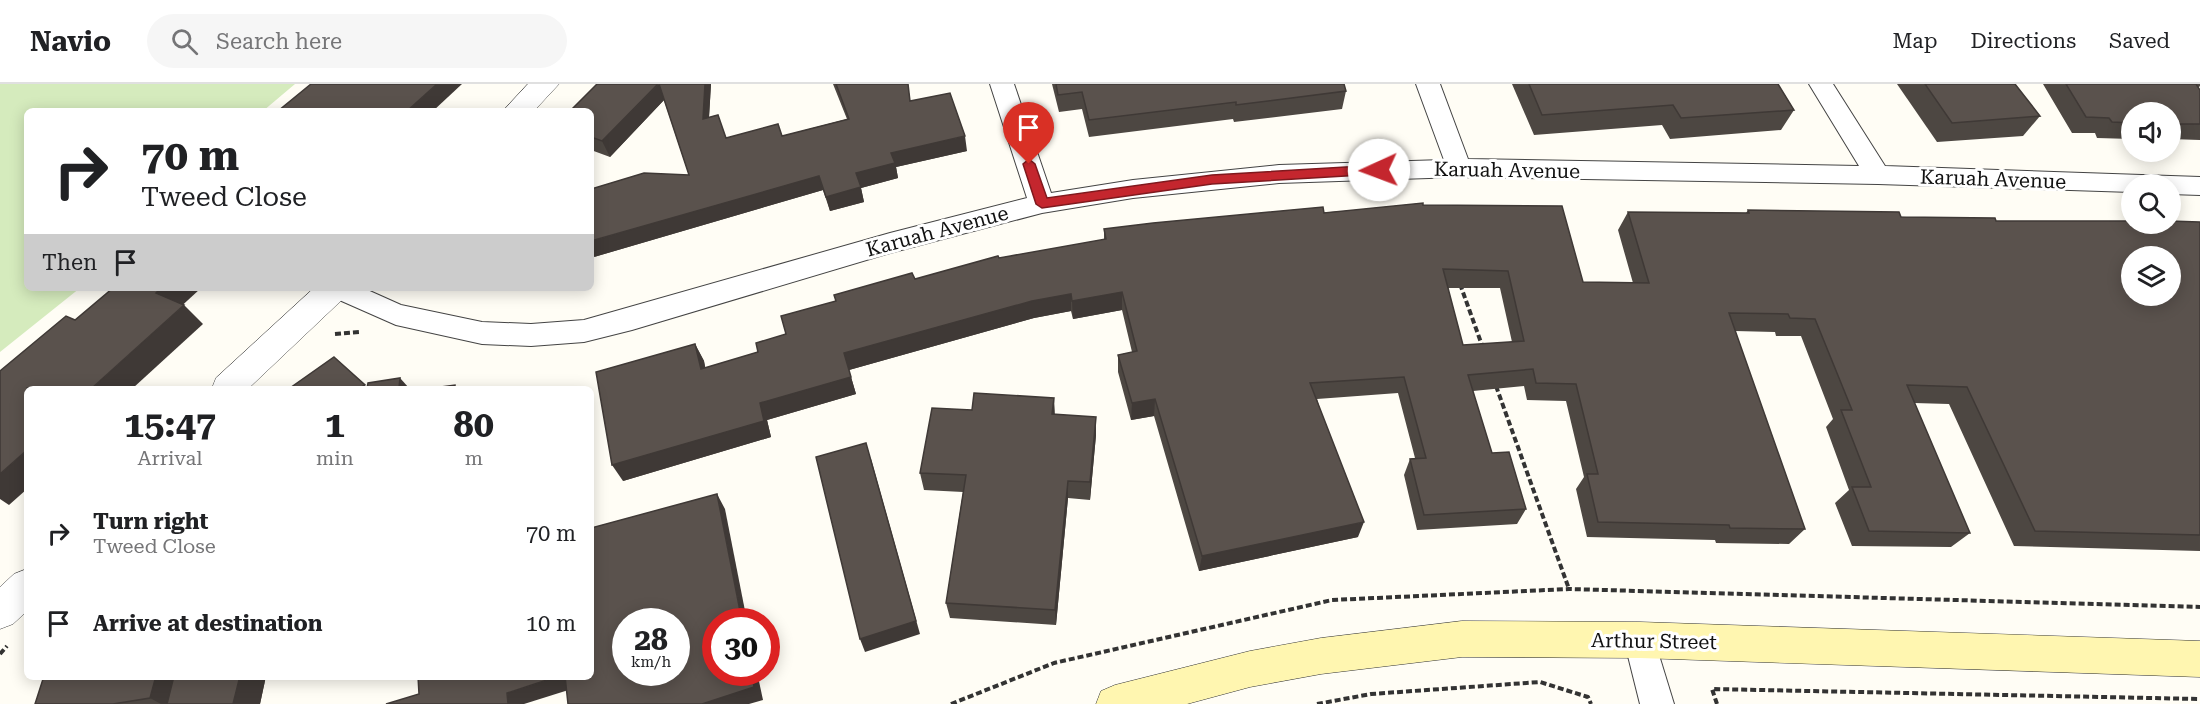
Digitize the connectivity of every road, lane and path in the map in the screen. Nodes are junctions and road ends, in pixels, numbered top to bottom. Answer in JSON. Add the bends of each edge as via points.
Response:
{"nodes":[{"id":1,"x":545,"y":84,"type":"edge"},
{"id":2,"x":1002,"y":84,"type":"edge"},
{"id":3,"x":1428,"y":84,"type":"edge"},
{"id":4,"x":1821,"y":84,"type":"edge"},
{"id":5,"x":520,"y":108,"type":"edge"},
{"id":6,"x":1459,"y":168,"type":"junction"},
{"id":7,"x":1878,"y":175,"type":"junction"},
{"id":8,"x":2121,"y":183,"type":"edge"},
{"id":9,"x":2181,"y":185,"type":"edge"},
{"id":10,"x":2200,"y":186,"type":"edge"},
{"id":11,"x":1042,"y":204,"type":"junction"},
{"id":12,"x":1459,"y":280,"type":"edge"},
{"id":13,"x":333,"y":291,"type":"edge"},
{"id":14,"x":343,"y":291,"type":"edge"},
{"id":15,"x":1486,"y":357,"type":"edge"},
{"id":16,"x":1494,"y":379,"type":"edge"},
{"id":17,"x":230,"y":386,"type":"edge"},
{"id":18,"x":24,"y":589,"type":"edge"},
{"id":19,"x":1569,"y":589,"type":"dead end"},
{"id":20,"x":0,"y":612,"type":"edge"},
{"id":21,"x":1640,"y":640,"type":"junction"},
{"id":22,"x":2200,"y":659,"type":"edge"},
{"id":23,"x":2200,"y":699,"type":"edge"},
{"id":24,"x":1115,"y":704,"type":"edge"},
{"id":25,"x":1317,"y":704,"type":"edge"},
{"id":26,"x":1591,"y":704,"type":"edge"},
{"id":27,"x":1657,"y":704,"type":"edge"},
{"id":28,"x":1718,"y":704,"type":"edge"}],
"edges":[{"from":1,"to":5,"type":"street"},
{"from":2,"to":11,"type":"street"},
{"from":3,"to":6,"type":"street"},
{"from":4,"to":7,"type":"street"},
{"from":6,"to":7,"type":"street","name":"Karuah Avenue"},
{"from":6,"to":11,"type":"street","name":"Karuah Avenue","via":[[1212,179]]},
{"from":7,"to":8,"type":"street","name":"Karuah Avenue"},
{"from":9,"to":10,"type":"street"},
{"from":11,"to":14,"type":"street","name":"Karuah Avenue","via":[[890,243],[584,331],[482,333],[396,314]]},
{"from":12,"to":15,"type":"path"},
{"from":13,"to":17,"type":"street"},
{"from":16,"to":19,"type":"path"},
{"from":18,"to":20,"type":"street"},
{"from":21,"to":22,"type":"main road","name":"Arthur Street"},
{"from":21,"to":24,"type":"main road","name":"Arthur Street","via":[[1462,639],[1321,656],[1250,669]]},
{"from":21,"to":27,"type":"street"},
{"from":23,"to":28,"type":"path","via":[[1712,689]]},
{"from":25,"to":26,"type":"path","via":[[1371,694],[1540,682],[1588,697]]}]}
